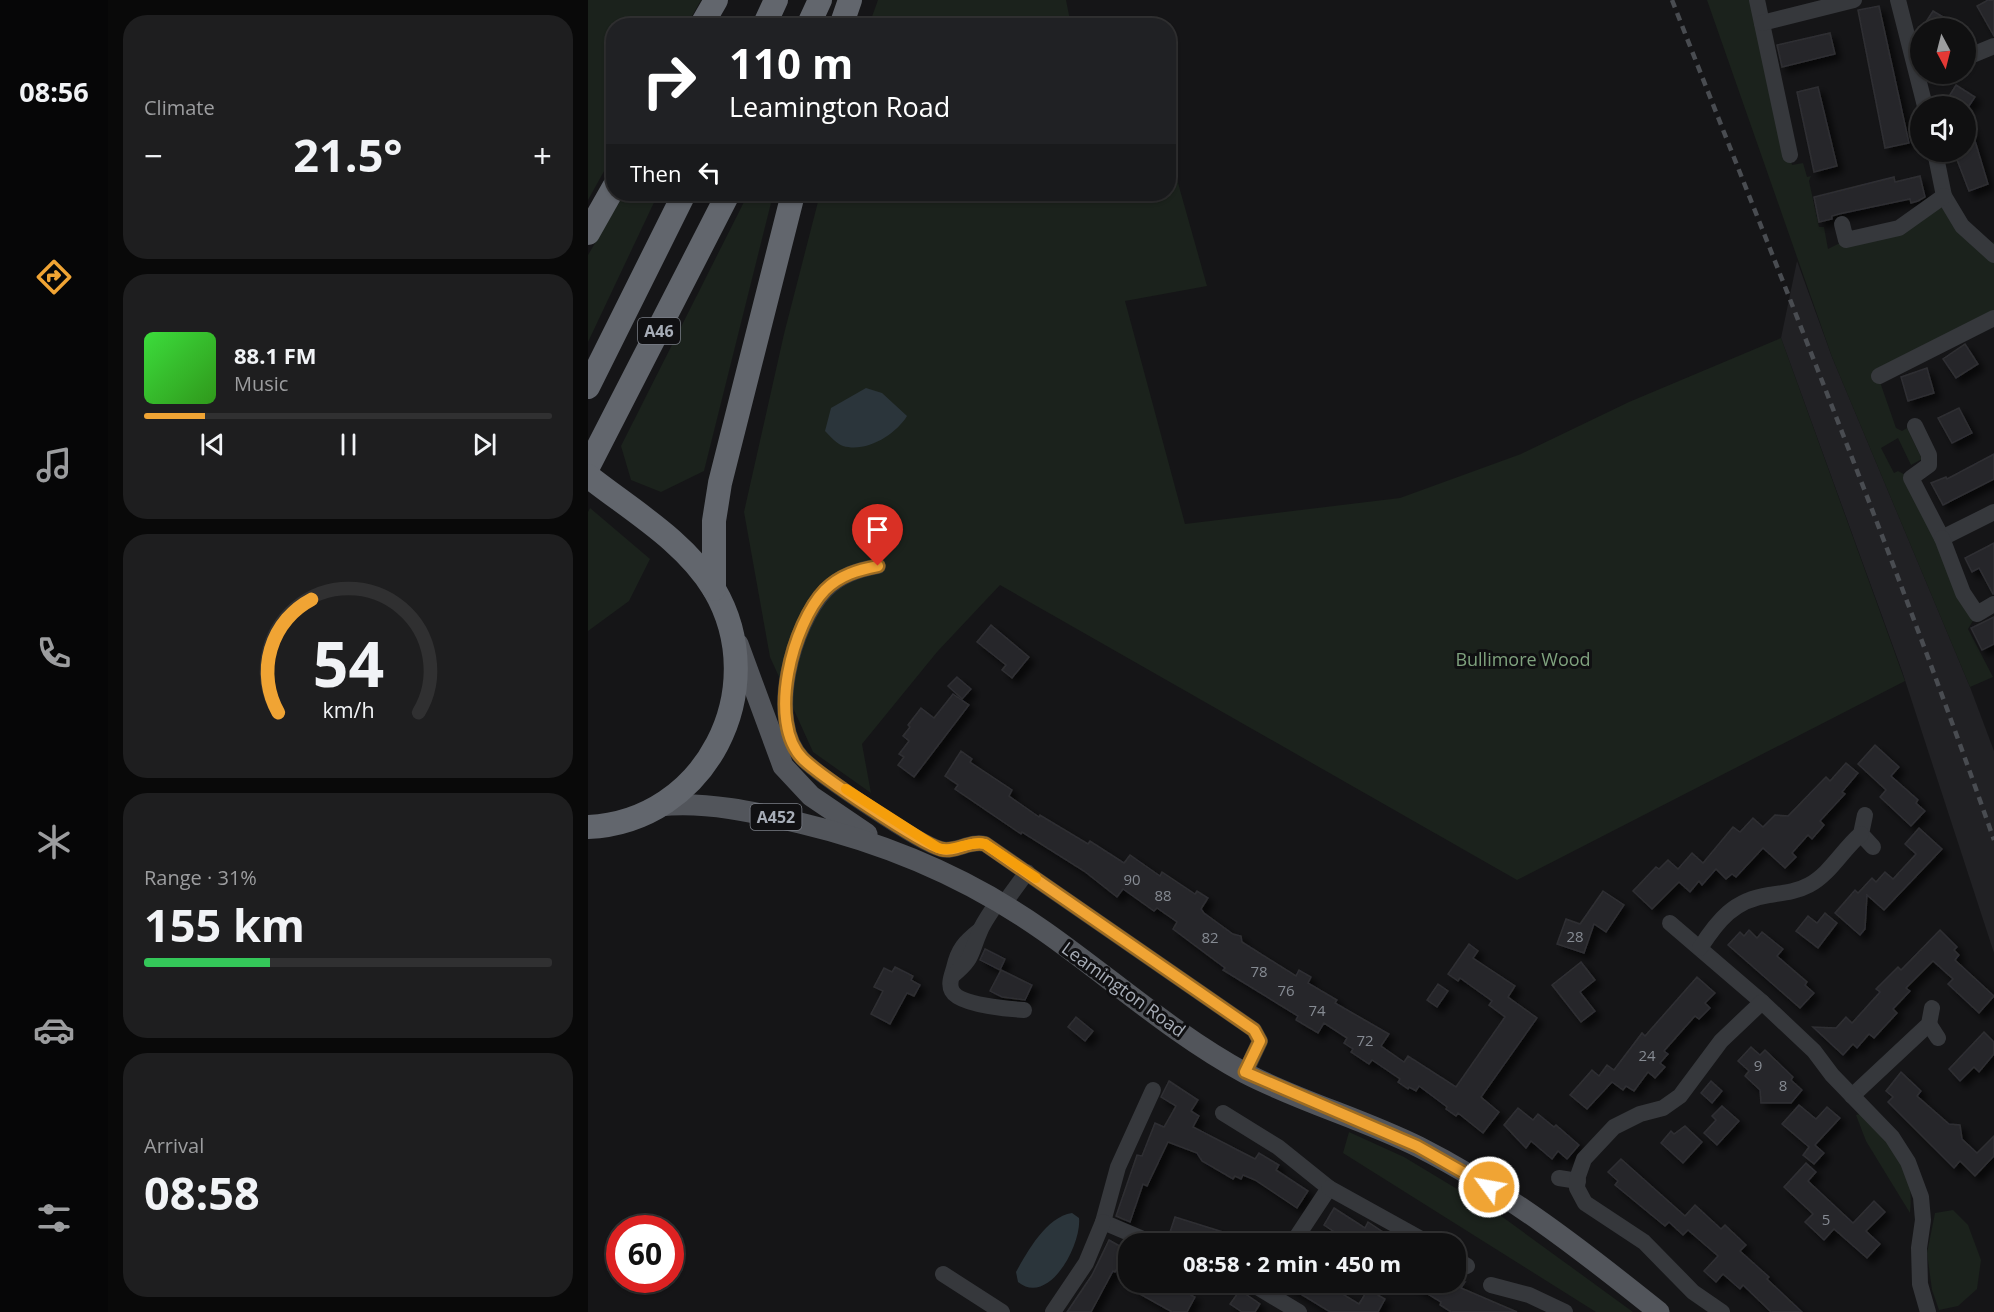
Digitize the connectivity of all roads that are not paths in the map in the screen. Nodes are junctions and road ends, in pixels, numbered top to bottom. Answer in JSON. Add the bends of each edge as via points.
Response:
{"nodes":[{"id":1,"x":716,"y":0,"type":"edge"},
{"id":2,"x":776,"y":0,"type":"edge"},
{"id":3,"x":820,"y":0,"type":"edge"},
{"id":4,"x":850,"y":0,"type":"edge"},
{"id":5,"x":1757,"y":0,"type":"edge"},
{"id":6,"x":1854,"y":0,"type":"edge"},
{"id":7,"x":1898,"y":0,"type":"edge"},
{"id":8,"x":706,"y":18,"type":"edge"},
{"id":9,"x":768,"y":18,"type":"edge"},
{"id":10,"x":812,"y":18,"type":"edge"},
{"id":11,"x":844,"y":18,"type":"edge"},
{"id":12,"x":1762,"y":23,"type":"junction"},
{"id":13,"x":1910,"y":41,"type":"edge"},
{"id":14,"x":1994,"y":46,"type":"edge"},
{"id":15,"x":1976,"y":53,"type":"edge"},
{"id":16,"x":1790,"y":155,"type":"dead end"},
{"id":17,"x":1937,"y":162,"type":"edge"},
{"id":18,"x":1944,"y":196,"type":"junction"},
{"id":19,"x":606,"y":201,"type":"edge"},
{"id":20,"x":681,"y":201,"type":"edge"},
{"id":21,"x":724,"y":201,"type":"edge"},
{"id":22,"x":792,"y":201,"type":"edge"},
{"id":23,"x":1842,"y":224,"type":"dead end"},
{"id":24,"x":588,"y":233,"type":"edge"},
{"id":25,"x":1994,"y":255,"type":"edge"},
{"id":26,"x":1994,"y":318,"type":"edge"},
{"id":27,"x":1878,"y":375,"type":"dead end"},
{"id":28,"x":588,"y":387,"type":"edge"},
{"id":29,"x":1915,"y":426,"type":"dead end"},
{"id":30,"x":588,"y":468,"type":"edge"},
{"id":31,"x":588,"y":477,"type":"edge"},
{"id":32,"x":1994,"y":512,"type":"edge"},
{"id":33,"x":1942,"y":538,"type":"junction"},
{"id":34,"x":878,"y":566,"type":"dead end"},
{"id":35,"x":714,"y":590,"type":"junction"},
{"id":36,"x":1994,"y":604,"type":"edge"},
{"id":37,"x":733,"y":632,"type":"junction"},
{"id":38,"x":659,"y":806,"type":"junction"},
{"id":39,"x":1865,"y":815,"type":"dead end"},
{"id":40,"x":622,"y":824,"type":"junction"},
{"id":41,"x":588,"y":827,"type":"edge"},
{"id":42,"x":1861,"y":834,"type":"junction"},
{"id":43,"x":588,"y":840,"type":"edge"},
{"id":44,"x":1873,"y":847,"type":"dead end"},
{"id":45,"x":890,"y":848,"type":"junction"},
{"id":46,"x":1027,"y":872,"type":"junction"},
{"id":47,"x":1001,"y":903,"type":"junction"},
{"id":48,"x":1670,"y":924,"type":"dead end"},
{"id":49,"x":1700,"y":948,"type":"junction"},
{"id":50,"x":1762,"y":1002,"type":"junction"},
{"id":51,"x":1024,"y":1010,"type":"dead end"},
{"id":52,"x":1938,"y":1038,"type":"dead end"},
{"id":53,"x":1245,"y":1072,"type":"junction"},
{"id":54,"x":1153,"y":1090,"type":"dead end"},
{"id":55,"x":1852,"y":1096,"type":"junction"},
{"id":56,"x":1223,"y":1113,"type":"dead end"},
{"id":57,"x":1559,"y":1178,"type":"dead end"},
{"id":58,"x":1578,"y":1181,"type":"junction"},
{"id":59,"x":1336,"y":1192,"type":"junction"},
{"id":60,"x":1103,"y":1222,"type":"junction"},
{"id":61,"x":1129,"y":1233,"type":"edge"},
{"id":62,"x":1302,"y":1233,"type":"edge"},
{"id":63,"x":1410,"y":1233,"type":"edge"},
{"id":64,"x":942,"y":1275,"type":"dead end"},
{"id":65,"x":1491,"y":1284,"type":"dead end"},
{"id":66,"x":1275,"y":1298,"type":"edge"},
{"id":67,"x":1638,"y":1303,"type":"edge"},
{"id":68,"x":1002,"y":1312,"type":"edge"},
{"id":69,"x":1053,"y":1312,"type":"edge"},
{"id":70,"x":1299,"y":1312,"type":"edge"},
{"id":71,"x":1565,"y":1312,"type":"edge"},
{"id":72,"x":1659,"y":1312,"type":"edge"},
{"id":73,"x":1722,"y":1312,"type":"edge"},
{"id":74,"x":1928,"y":1312,"type":"edge"}],
"edges":[{"from":1,"to":8,"type":"highway"},
{"from":2,"to":9,"type":"highway"},
{"from":3,"to":10,"type":"highway"},
{"from":4,"to":11,"type":"highway"},
{"from":5,"to":12,"type":"street"},
{"from":6,"to":12,"type":"street"},
{"from":7,"to":13,"type":"street"},
{"from":12,"to":16,"type":"street"},
{"from":14,"to":15,"type":"street"},
{"from":17,"to":18,"type":"street"},
{"from":18,"to":23,"type":"street","via":[[1899,228],[1846,240]]},
{"from":18,"to":25,"type":"street","via":[[1962,226]]},
{"from":19,"to":24,"type":"highway"},
{"from":20,"to":28,"type":"highway","number":"A46"},
{"from":21,"to":30,"type":"highway","number":"A46"},
{"from":22,"to":35,"type":"highway","via":[[720,483],[714,521]]},
{"from":26,"to":27,"type":"street"},
{"from":29,"to":33,"type":"street","via":[[1929,455],[1929,465],[1911,478]]},
{"from":31,"to":35,"type":"highway","via":[[692,560]]},
{"from":32,"to":33,"type":"street"},
{"from":33,"to":36,"type":"street","via":[[1963,593],[1977,614]]},
{"from":34,"to":46,"type":"street","via":[[850,572],[831,585],[816,601],[797,636],[786,690],[795,748],[811,766],[938,848],[981,843]]},
{"from":35,"to":37,"type":"highway"},
{"from":37,"to":38,"type":"highway","via":[[737,673],[734,701],[719,741],[695,776]]},
{"from":37,"to":45,"type":"main road","name":"Leamington Road","number":"A452","via":[[783,766],[822,805]]},
{"from":38,"to":40,"type":"highway"},
{"from":38,"to":45,"type":"main road","name":"Leamington Road","number":"A452","via":[[701,805],[764,815]]},
{"from":39,"to":42,"type":"street"},
{"from":40,"to":41,"type":"highway"},
{"from":40,"to":43,"type":"highway"},
{"from":42,"to":44,"type":"street"},
{"from":42,"to":49,"type":"street","via":[[1812,884],[1798,891],[1749,899],[1732,908],[1716,923]]},
{"from":45,"to":47,"type":"main road","name":"Leamington Road","number":"A452"},
{"from":46,"to":47,"type":"street"},
{"from":46,"to":53,"type":"street","via":[[1254,1030],[1260,1041]]},
{"from":47,"to":51,"type":"street","via":[[962,945],[950,985],[958,998]]},
{"from":47,"to":53,"type":"main road","name":"Leamington Road","number":"A452","via":[[1173,1028]]},
{"from":48,"to":49,"type":"street"},
{"from":49,"to":50,"type":"street"},
{"from":50,"to":55,"type":"street","via":[[1814,1051]]},
{"from":50,"to":58,"type":"street","via":[[1720,1041],[1675,1101],[1627,1119],[1604,1135],[1584,1159]]},
{"from":52,"to":55,"type":"street","via":[[1930,1016]]},
{"from":53,"to":67,"type":"main road","name":"Leamington Road","number":"A452","via":[[1445,1161],[1513,1202]]},
{"from":54,"to":60,"type":"street","via":[[1118,1167]]},
{"from":55,"to":74,"type":"street","via":[[1892,1137],[1914,1174],[1923,1210],[1920,1284]]},
{"from":56,"to":59,"type":"street","via":[[1278,1147]]},
{"from":57,"to":58,"type":"street"},
{"from":58,"to":73,"type":"street","via":[[1577,1188],[1585,1203],[1644,1242],[1694,1292]]},
{"from":59,"to":62,"type":"street"},
{"from":59,"to":63,"type":"street"},
{"from":60,"to":61,"type":"street"},
{"from":60,"to":69,"type":"street","via":[[1073,1283]]},
{"from":64,"to":68,"type":"street"},
{"from":65,"to":71,"type":"street","via":[[1529,1295]]},
{"from":66,"to":70,"type":"street"},
{"from":67,"to":72,"type":"main road","name":"Leamington Road","number":"A452"}]}
